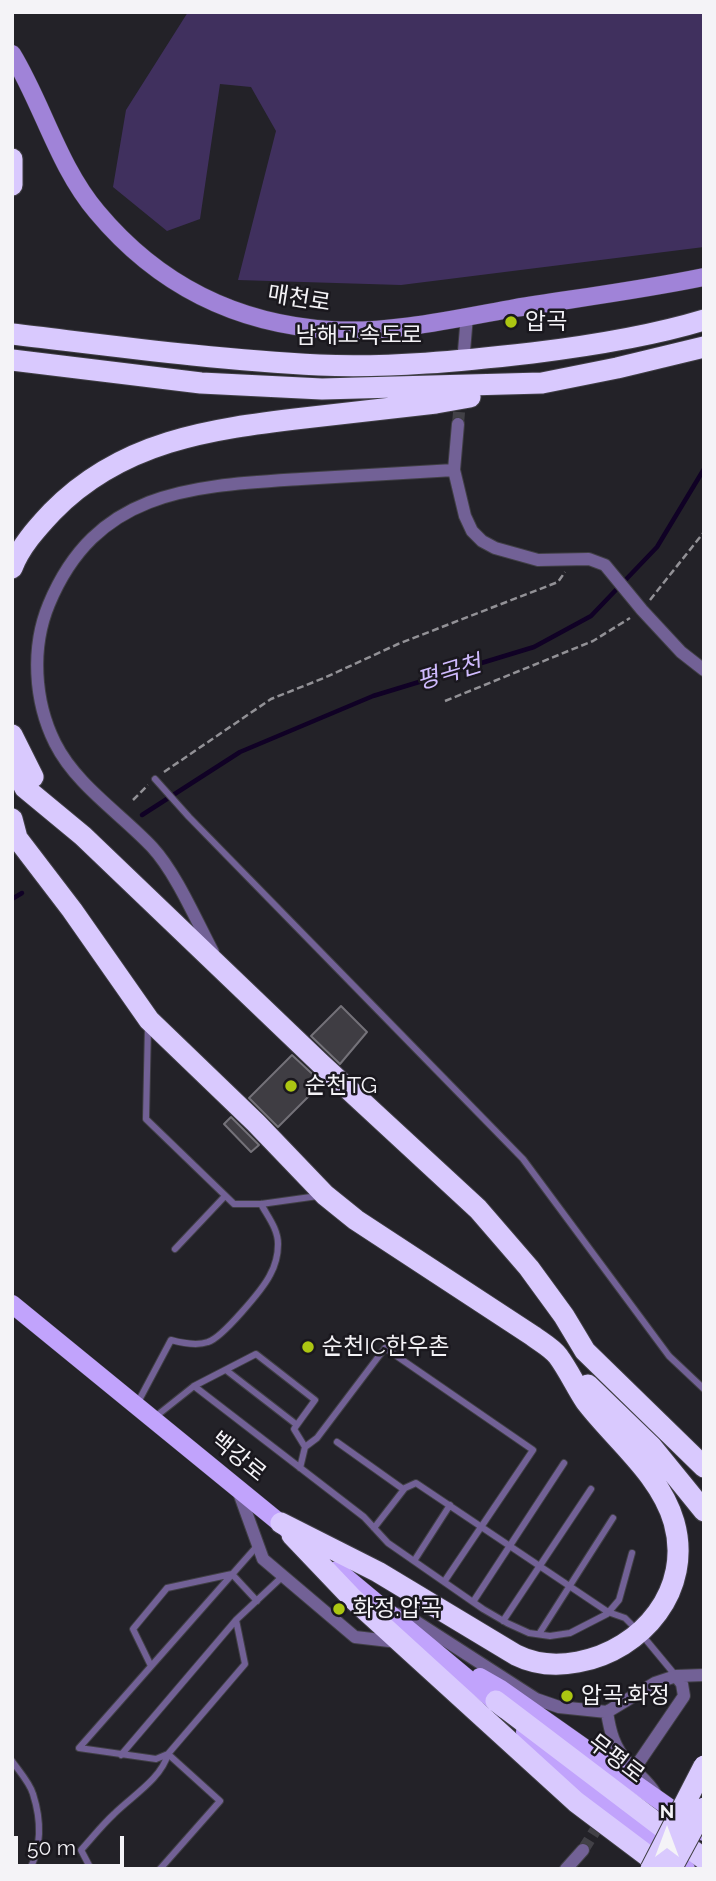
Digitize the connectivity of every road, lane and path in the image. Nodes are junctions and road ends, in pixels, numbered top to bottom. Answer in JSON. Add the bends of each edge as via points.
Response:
{"nodes":[{"id":1,"x":12,"y":54,"type":"edge"},
{"id":2,"x":12,"y":159,"type":"edge"},
{"id":3,"x":12,"y":185,"type":"edge"},
{"id":4,"x":704,"y":277,"type":"edge"},
{"id":5,"x":467,"y":316,"type":"junction"},
{"id":6,"x":704,"y":320,"type":"edge"},
{"id":7,"x":12,"y":334,"type":"edge"},
{"id":8,"x":704,"y":347,"type":"edge"},
{"id":9,"x":464,"y":351,"type":"tunnel mouth"},
{"id":10,"x":12,"y":360,"type":"edge"},
{"id":11,"x":542,"y":383,"type":"junction"},
{"id":12,"x":458,"y":424,"type":"tunnel mouth"},
{"id":13,"x":454,"y":470,"type":"junction"},
{"id":14,"x":704,"y":532,"type":"edge"},
{"id":15,"x":573,"y":560,"type":"junction"},
{"id":16,"x":12,"y":568,"type":"edge"},
{"id":17,"x":639,"y":606,"type":"junction"},
{"id":18,"x":704,"y":670,"type":"edge"},
{"id":19,"x":445,"y":701,"type":"dead end"},
{"id":20,"x":12,"y":735,"type":"edge"},
{"id":21,"x":12,"y":764,"type":"edge"},
{"id":22,"x":155,"y":779,"type":"junction"},
{"id":23,"x":133,"y":800,"type":"dead end"},
{"id":24,"x":51,"y":809,"type":"junction"},
{"id":25,"x":14,"y":830,"type":"edge"},
{"id":26,"x":220,"y":965,"type":"junction"},
{"id":27,"x":149,"y":1020,"type":"junction"},
{"id":28,"x":324,"y":1195,"type":"junction"},
{"id":29,"x":225,"y":1196,"type":"junction"},
{"id":30,"x":261,"y":1204,"type":"junction"},
{"id":31,"x":175,"y":1250,"type":"dead end"},
{"id":32,"x":12,"y":1304,"type":"edge"},
{"id":33,"x":557,"y":1354,"type":"junction"},
{"id":34,"x":226,"y":1370,"type":"junction"},
{"id":35,"x":194,"y":1386,"type":"junction"},
{"id":36,"x":704,"y":1389,"type":"edge"},
{"id":37,"x":137,"y":1405,"type":"junction"},
{"id":38,"x":153,"y":1419,"type":"junction"},
{"id":39,"x":297,"y":1425,"type":"junction"},
{"id":40,"x":337,"y":1442,"type":"dead end"},
{"id":41,"x":305,"y":1447,"type":"junction"},
{"id":42,"x":564,"y":1463,"type":"dead end"},
{"id":43,"x":704,"y":1467,"type":"edge"},
{"id":44,"x":300,"y":1468,"type":"junction"},
{"id":45,"x":236,"y":1487,"type":"junction"},
{"id":46,"x":403,"y":1489,"type":"junction"},
{"id":47,"x":591,"y":1489,"type":"dead end"},
{"id":48,"x":450,"y":1505,"type":"junction"},
{"id":49,"x":704,"y":1511,"type":"edge"},
{"id":50,"x":613,"y":1518,"type":"dead end"},
{"id":51,"x":281,"y":1523,"type":"junction"},
{"id":52,"x":480,"y":1526,"type":"junction"},
{"id":53,"x":374,"y":1528,"type":"junction"},
{"id":54,"x":258,"y":1545,"type":"junction"},
{"id":55,"x":510,"y":1546,"type":"junction"},
{"id":56,"x":632,"y":1553,"type":"dead end"},
{"id":57,"x":414,"y":1561,"type":"junction"},
{"id":58,"x":540,"y":1566,"type":"junction"},
{"id":59,"x":232,"y":1574,"type":"junction"},
{"id":60,"x":283,"y":1576,"type":"junction"},
{"id":61,"x":444,"y":1582,"type":"junction"},
{"id":62,"x":570,"y":1586,"type":"junction"},
{"id":63,"x":257,"y":1601,"type":"junction"},
{"id":64,"x":473,"y":1602,"type":"junction"},
{"id":65,"x":383,"y":1609,"type":"junction"},
{"id":66,"x":608,"y":1612,"type":"junction"},
{"id":67,"x":236,"y":1620,"type":"junction"},
{"id":68,"x":503,"y":1621,"type":"junction"},
{"id":69,"x":634,"y":1626,"type":"dead end"},
{"id":70,"x":539,"y":1634,"type":"junction"},
{"id":71,"x":647,"y":1641,"type":"dead end"},
{"id":72,"x":400,"y":1642,"type":"junction"},
{"id":73,"x":432,"y":1648,"type":"junction"},
{"id":74,"x":152,"y":1666,"type":"junction"},
{"id":75,"x":704,"y":1675,"type":"edge"},
{"id":76,"x":676,"y":1676,"type":"junction"},
{"id":77,"x":496,"y":1701,"type":"junction"},
{"id":78,"x":607,"y":1712,"type":"junction"},
{"id":79,"x":168,"y":1754,"type":"junction"},
{"id":80,"x":121,"y":1755,"type":"junction"},
{"id":81,"x":12,"y":1762,"type":"edge"},
{"id":82,"x":639,"y":1762,"type":"dead end"},
{"id":83,"x":704,"y":1766,"type":"edge"},
{"id":84,"x":658,"y":1800,"type":"junction"},
{"id":85,"x":704,"y":1808,"type":"edge"},
{"id":86,"x":704,"y":1832,"type":"edge"},
{"id":87,"x":583,"y":1850,"type":"tunnel mouth"},
{"id":88,"x":704,"y":1859,"type":"edge"},
{"id":89,"x":30,"y":1869,"type":"edge"},
{"id":90,"x":91,"y":1869,"type":"edge"},
{"id":91,"x":160,"y":1869,"type":"edge"},
{"id":92,"x":566,"y":1869,"type":"edge"},
{"id":93,"x":651,"y":1869,"type":"edge"},
{"id":94,"x":665,"y":1869,"type":"edge"},
{"id":95,"x":671,"y":1869,"type":"edge"},
{"id":96,"x":686,"y":1869,"type":"edge"}],
"edges":[{"from":1,"to":5,"type":"main road","name":"매천로","via":[[66,164],[96,212],[144,260],[181,288],[279,323],[333,330]]},
{"from":2,"to":3,"type":"highway"},
{"from":4,"to":5,"type":"main road","name":"매천로"},
{"from":5,"to":9,"type":"street"},
{"from":6,"to":7,"type":"highway","name":"남해고속도로","via":[[570,349],[457,362],[322,365],[206,357]]},
{"from":8,"to":11,"type":"highway"},
{"from":10,"to":11,"type":"highway","via":[[201,383],[322,389]]},
{"from":11,"to":16,"type":"highway","via":[[436,403],[227,428],[140,452],[68,495],[38,527]]},
{"from":12,"to":13,"type":"street"},
{"from":13,"to":15,"type":"street","via":[[465,516],[482,541],[538,560]]},
{"from":13,"to":26,"type":"street","via":[[225,484],[173,493],[109,524],[88,542],[59,582],[45,614],[37,654],[46,722],[61,754],[84,782],[166,866]]},
{"from":14,"to":17,"type":"path"},
{"from":15,"to":17,"type":"street","via":[[590,559],[605,565]]},
{"from":15,"to":22,"type":"path","via":[[558,582],[271,699]]},
{"from":17,"to":18,"type":"street"},
{"from":17,"to":19,"type":"path","via":[[593,642]]},
{"from":20,"to":24,"type":"highway"},
{"from":21,"to":24,"type":"highway","via":[[25,788]]},
{"from":22,"to":23,"type":"path"},
{"from":22,"to":36,"type":"lane","via":[[523,1159],[669,1356]]},
{"from":24,"to":26,"type":"highway"},
{"from":25,"to":27,"type":"highway"},
{"from":26,"to":43,"type":"highway","via":[[478,1209],[529,1268],[585,1351]]},
{"from":27,"to":28,"type":"highway"},
{"from":27,"to":29,"type":"lane","via":[[146,1119]]},
{"from":28,"to":30,"type":"lane"},
{"from":28,"to":33,"type":"highway"},
{"from":29,"to":30,"type":"lane","via":[[234,1204]]},
{"from":29,"to":31,"type":"lane"},
{"from":30,"to":37,"type":"lane","via":[[278,1244],[270,1276],[210,1342],[171,1340]]},
{"from":32,"to":37,"type":"main road","name":"백강로"},
{"from":33,"to":49,"type":"highway","via":[[652,1447]]},
{"from":33,"to":51,"type":"highway","via":[[585,1401],[655,1482],[677,1535],[677,1568],[660,1610],[635,1637],[608,1654],[554,1664],[526,1660],[378,1572]]},
{"from":34,"to":35,"type":"lane"},
{"from":34,"to":39,"type":"lane"},
{"from":34,"to":39,"type":"lane","via":[[256,1354],[315,1400]]},
{"from":35,"to":38,"type":"lane"},
{"from":35,"to":44,"type":"lane"},
{"from":37,"to":38,"type":"main road","name":"백강로"},
{"from":38,"to":45,"type":"main road","name":"백강로"},
{"from":39,"to":41,"type":"lane","via":[[294,1429]]},
{"from":40,"to":46,"type":"lane"},
{"from":41,"to":44,"type":"lane"},
{"from":41,"to":52,"type":"lane","via":[[317,1438],[385,1348],[533,1450]]},
{"from":42,"to":55,"type":"lane"},
{"from":44,"to":53,"type":"lane"},
{"from":45,"to":51,"type":"main road","name":"백강로"},
{"from":45,"to":54,"type":"street"},
{"from":46,"to":48,"type":"lane","via":[[416,1483]]},
{"from":46,"to":53,"type":"lane"},
{"from":47,"to":58,"type":"lane"},
{"from":48,"to":52,"type":"lane"},
{"from":48,"to":57,"type":"lane"},
{"from":50,"to":62,"type":"lane"},
{"from":51,"to":65,"type":"main road","name":"백강로"},
{"from":51,"to":72,"type":"highway"},
{"from":52,"to":55,"type":"lane"},
{"from":52,"to":61,"type":"lane"},
{"from":53,"to":57,"type":"lane"},
{"from":54,"to":59,"type":"lane"},
{"from":54,"to":60,"type":"street","via":[[262,1559]]},
{"from":55,"to":58,"type":"lane"},
{"from":55,"to":64,"type":"lane"},
{"from":56,"to":66,"type":"lane","via":[[619,1600]]},
{"from":57,"to":61,"type":"lane"},
{"from":58,"to":62,"type":"lane"},
{"from":58,"to":68,"type":"lane"},
{"from":59,"to":63,"type":"lane"},
{"from":59,"to":74,"type":"lane"},
{"from":59,"to":74,"type":"lane","via":[[167,1588],[134,1629]]},
{"from":60,"to":63,"type":"lane"},
{"from":60,"to":72,"type":"street","via":[[355,1637]]},
{"from":61,"to":64,"type":"lane"},
{"from":62,"to":66,"type":"lane"},
{"from":62,"to":70,"type":"lane"},
{"from":63,"to":67,"type":"lane"},
{"from":64,"to":68,"type":"lane"},
{"from":65,"to":73,"type":"main road","name":"백강로"},
{"from":65,"to":78,"type":"street","via":[[412,1619],[536,1699],[559,1707]]},
{"from":66,"to":69,"type":"lane"},
{"from":66,"to":70,"type":"lane","via":[[570,1633]]},
{"from":67,"to":79,"type":"lane","via":[[245,1664]]},
{"from":67,"to":80,"type":"lane"},
{"from":68,"to":70,"type":"lane"},
{"from":71,"to":76,"type":"lane"},
{"from":72,"to":73,"type":"street"},
{"from":72,"to":94,"type":"highway","via":[[576,1802]]},
{"from":73,"to":77,"type":"main road","name":"백강로"},
{"from":73,"to":84,"type":"main road","name":"백강로","via":[[501,1689]]},
{"from":74,"to":80,"type":"lane","via":[[79,1748]]},
{"from":75,"to":76,"type":"street"},
{"from":76,"to":78,"type":"street"},
{"from":76,"to":82,"type":"street","via":[[684,1696]]},
{"from":77,"to":88,"type":"highway","name":"무평로"},
{"from":77,"to":96,"type":"main road","name":"백강로","via":[[555,1762]]},
{"from":78,"to":84,"type":"street","via":[[617,1748],[650,1784]]},
{"from":79,"to":80,"type":"lane","via":[[156,1759]]},
{"from":79,"to":90,"type":"lane","via":[[165,1765],[80,1850]]},
{"from":79,"to":91,"type":"lane","via":[[220,1801]]},
{"from":81,"to":89,"type":"lane","via":[[33,1792],[40,1835]]},
{"from":83,"to":93,"type":"highway","bridge":true},
{"from":84,"to":86,"type":"main road","name":"백강로"},
{"from":85,"to":95,"type":"highway","bridge":true},
{"from":87,"to":92,"type":"street"}]}
